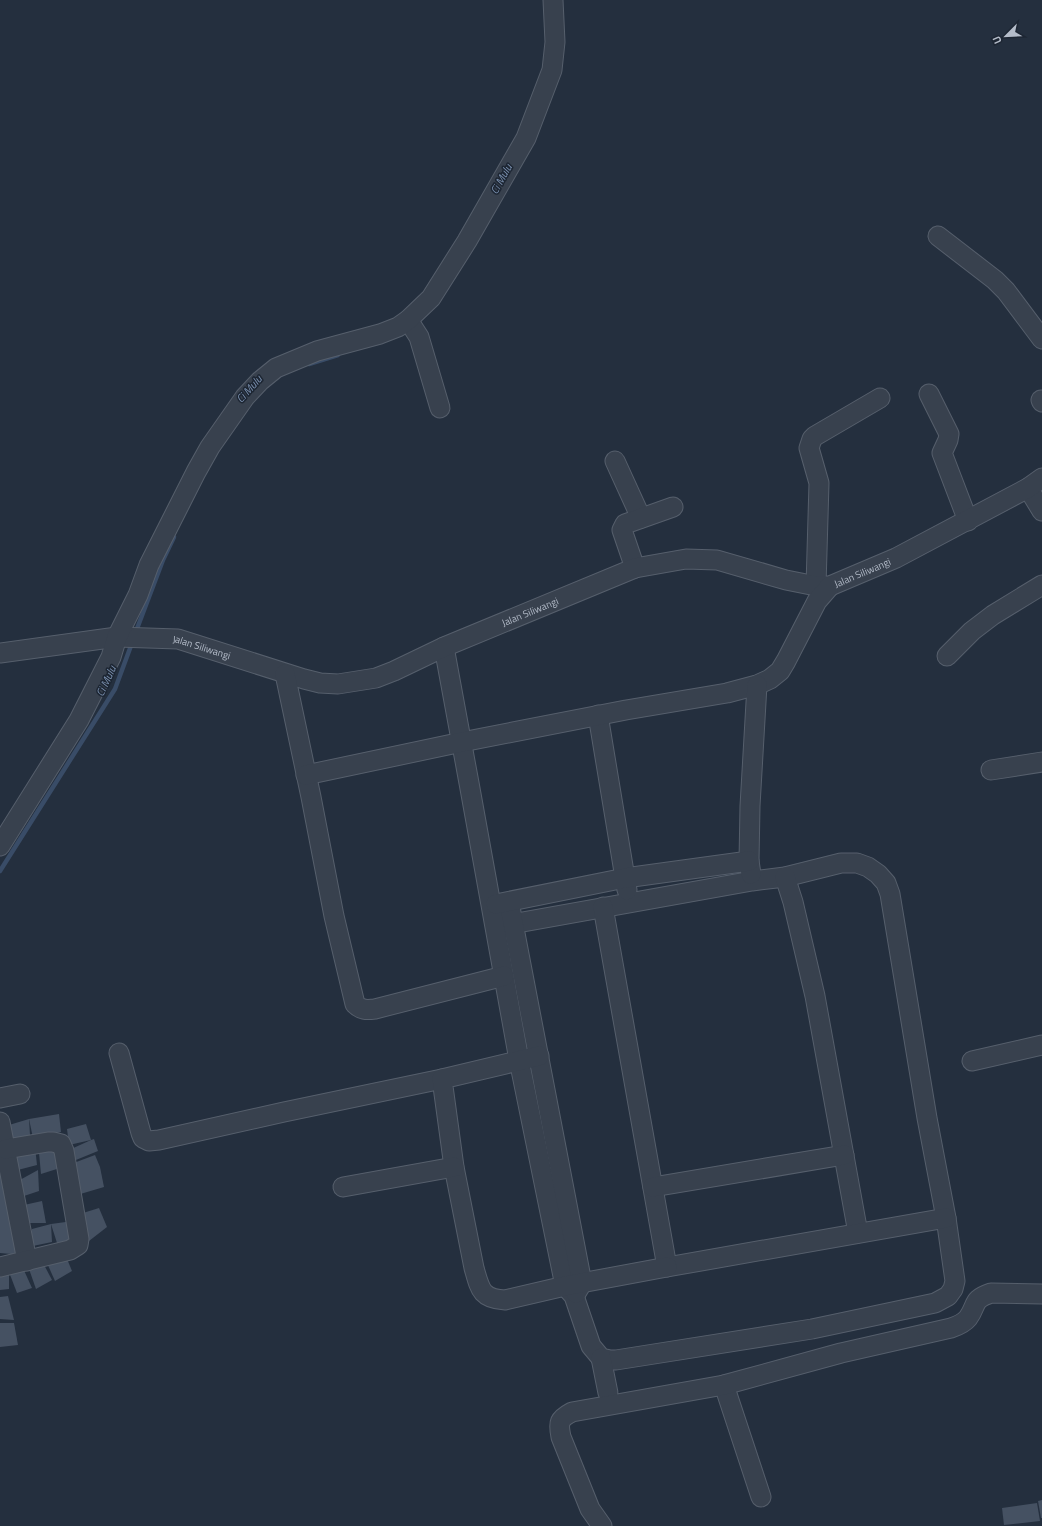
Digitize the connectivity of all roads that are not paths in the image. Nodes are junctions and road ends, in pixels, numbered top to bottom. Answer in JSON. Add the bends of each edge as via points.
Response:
{"nodes":[{"id":1,"x":553,"y":0,"type":"edge"},
{"id":2,"x":938,"y":236,"type":"dead end"},
{"id":3,"x":409,"y":321,"type":"junction"},
{"id":4,"x":1042,"y":339,"type":"edge"},
{"id":5,"x":929,"y":394,"type":"dead end"},
{"id":6,"x":880,"y":398,"type":"dead end"},
{"id":7,"x":440,"y":408,"type":"dead end"},
{"id":8,"x":615,"y":461,"type":"dead end"},
{"id":9,"x":1035,"y":483,"type":"edge"},
{"id":10,"x":673,"y":507,"type":"dead end"},
{"id":11,"x":1042,"y":511,"type":"edge"},
{"id":12,"x":641,"y":518,"type":"junction"},
{"id":13,"x":968,"y":521,"type":"junction"},
{"id":14,"x":635,"y":568,"type":"junction"},
{"id":15,"x":1042,"y":585,"type":"edge"},
{"id":16,"x":823,"y":586,"type":"junction"},
{"id":17,"x":118,"y":637,"type":"junction"},
{"id":18,"x":444,"y":647,"type":"junction"},
{"id":19,"x":0,"y":653,"type":"edge"},
{"id":20,"x":947,"y":656,"type":"dead end"},
{"id":21,"x":284,"y":674,"type":"junction"},
{"id":22,"x":757,"y":685,"type":"junction"},
{"id":23,"x":598,"y":716,"type":"junction"},
{"id":24,"x":462,"y":742,"type":"junction"},
{"id":25,"x":1042,"y":762,"type":"edge"},
{"id":26,"x":991,"y":770,"type":"dead end"},
{"id":27,"x":306,"y":775,"type":"junction"},
{"id":28,"x":0,"y":846,"type":"edge"},
{"id":29,"x":749,"y":861,"type":"junction"},
{"id":30,"x":785,"y":877,"type":"junction"},
{"id":31,"x":625,"y":878,"type":"junction"},
{"id":32,"x":752,"y":881,"type":"junction"},
{"id":33,"x":629,"y":902,"type":"junction"},
{"id":34,"x":500,"y":903,"type":"junction"},
{"id":35,"x":603,"y":907,"type":"junction"},
{"id":36,"x":514,"y":924,"type":"junction"},
{"id":37,"x":495,"y":927,"type":"junction"},
{"id":38,"x":504,"y":976,"type":"junction"},
{"id":39,"x":1042,"y":1045,"type":"edge"},
{"id":40,"x":119,"y":1053,"type":"dead end"},
{"id":41,"x":539,"y":1056,"type":"junction"},
{"id":42,"x":519,"y":1060,"type":"junction"},
{"id":43,"x":972,"y":1061,"type":"dead end"},
{"id":44,"x":442,"y":1079,"type":"junction"},
{"id":45,"x":20,"y":1094,"type":"dead end"},
{"id":46,"x":0,"y":1098,"type":"edge"},
{"id":47,"x":0,"y":1122,"type":"edge"},
{"id":48,"x":6,"y":1149,"type":"junction"},
{"id":49,"x":558,"y":1153,"type":"junction"},
{"id":50,"x":538,"y":1155,"type":"junction"},
{"id":51,"x":844,"y":1155,"type":"junction"},
{"id":52,"x":454,"y":1167,"type":"junction"},
{"id":53,"x":343,"y":1187,"type":"dead end"},
{"id":54,"x":653,"y":1187,"type":"junction"},
{"id":55,"x":946,"y":1218,"type":"junction"},
{"id":56,"x":858,"y":1233,"type":"junction"},
{"id":57,"x":27,"y":1261,"type":"junction"},
{"id":58,"x":0,"y":1267,"type":"edge"},
{"id":59,"x":667,"y":1267,"type":"junction"},
{"id":60,"x":574,"y":1288,"type":"junction"},
{"id":61,"x":1042,"y":1294,"type":"edge"},
{"id":62,"x":601,"y":1358,"type":"junction"},
{"id":63,"x":724,"y":1385,"type":"junction"},
{"id":64,"x":608,"y":1393,"type":"dead end"},
{"id":65,"x":761,"y":1496,"type":"dead end"},
{"id":66,"x":602,"y":1526,"type":"edge"}],
"edges":[{"from":1,"to":3,"type":"street","via":[[555,42],[552,70],[526,138],[431,298]]},
{"from":2,"to":4,"type":"street","via":[[995,280]]},
{"from":3,"to":7,"type":"street","via":[[419,337]]},
{"from":3,"to":17,"type":"street","via":[[380,334],[317,352],[276,368],[245,397],[196,472],[149,565]]},
{"from":5,"to":13,"type":"street","via":[[949,434],[942,453]]},
{"from":6,"to":16,"type":"street","via":[[815,436],[810,443],[809,452],[819,483]]},
{"from":8,"to":12,"type":"street"},
{"from":9,"to":11,"type":"street"},
{"from":9,"to":13,"type":"street","name":"Jalan Siliwangi"},
{"from":10,"to":12,"type":"street"},
{"from":12,"to":14,"type":"street","via":[[625,524],[622,530]]},
{"from":13,"to":16,"type":"street","name":"Jalan Siliwangi","via":[[896,558]]},
{"from":14,"to":16,"type":"street","name":"Jalan Siliwangi","via":[[686,559],[717,560],[786,580]]},
{"from":14,"to":18,"type":"street","name":"Jalan Siliwangi"},
{"from":15,"to":20,"type":"street","via":[[992,615]]},
{"from":16,"to":22,"type":"street","via":[[780,671]]},
{"from":17,"to":19,"type":"street","name":"Jalan Siliwangi"},
{"from":17,"to":21,"type":"street","name":"Jalan Siliwangi","via":[[178,639]]},
{"from":17,"to":28,"type":"street","via":[[111,657],[79,720]]},
{"from":18,"to":21,"type":"street","name":"Jalan Siliwangi","via":[[394,671],[359,682],[320,683]]},
{"from":18,"to":24,"type":"street"},
{"from":21,"to":27,"type":"street"},
{"from":22,"to":23,"type":"street","via":[[727,693]]},
{"from":22,"to":29,"type":"street"},
{"from":23,"to":24,"type":"street"},
{"from":23,"to":31,"type":"street"},
{"from":24,"to":27,"type":"street"},
{"from":24,"to":34,"type":"street"},
{"from":25,"to":26,"type":"street"},
{"from":27,"to":38,"type":"street","via":[[334,916],[355,1004],[364,1010],[375,1009]]},
{"from":29,"to":31,"type":"street"},
{"from":29,"to":32,"type":"street"},
{"from":30,"to":32,"type":"street"},
{"from":30,"to":51,"type":"street","via":[[813,988]]},
{"from":30,"to":55,"type":"street","via":[[840,863],[857,863],[868,866],[886,882]]},
{"from":31,"to":33,"type":"street"},
{"from":31,"to":34,"type":"street"},
{"from":32,"to":33,"type":"street"},
{"from":33,"to":35,"type":"street"},
{"from":34,"to":36,"type":"street"},
{"from":34,"to":37,"type":"street"},
{"from":35,"to":36,"type":"street"},
{"from":35,"to":54,"type":"street"},
{"from":36,"to":37,"type":"street"},
{"from":36,"to":41,"type":"street"},
{"from":37,"to":38,"type":"street"},
{"from":38,"to":42,"type":"street"},
{"from":39,"to":43,"type":"street"},
{"from":40,"to":44,"type":"street","via":[[141,1134],[149,1140],[171,1138]]},
{"from":41,"to":42,"type":"street"},
{"from":41,"to":49,"type":"street"},
{"from":42,"to":44,"type":"street"},
{"from":42,"to":50,"type":"street"},
{"from":44,"to":52,"type":"street"},
{"from":45,"to":46,"type":"street"},
{"from":47,"to":48,"type":"street"},
{"from":48,"to":57,"type":"street"},
{"from":48,"to":57,"type":"street","via":[[53,1142],[61,1144],[65,1156],[78,1245]]},
{"from":49,"to":50,"type":"street"},
{"from":49,"to":60,"type":"street"},
{"from":50,"to":60,"type":"street"},
{"from":51,"to":54,"type":"street"},
{"from":51,"to":56,"type":"street"},
{"from":52,"to":53,"type":"street"},
{"from":52,"to":60,"type":"street","via":[[478,1284],[488,1297],[505,1300]]},
{"from":54,"to":59,"type":"street"},
{"from":55,"to":56,"type":"street"},
{"from":55,"to":62,"type":"street","via":[[956,1281],[948,1296],[935,1303],[812,1329],[616,1360]]},
{"from":56,"to":59,"type":"street"},
{"from":57,"to":58,"type":"street"},
{"from":59,"to":60,"type":"street"},
{"from":60,"to":62,"type":"street","via":[[591,1346]]},
{"from":61,"to":63,"type":"street","via":[[992,1293],[976,1300],[968,1318],[951,1328],[841,1353]]},
{"from":62,"to":64,"type":"street"},
{"from":63,"to":65,"type":"street"},
{"from":63,"to":66,"type":"street","via":[[572,1412],[564,1417],[558,1425],[561,1437],[590,1509]]}]}
